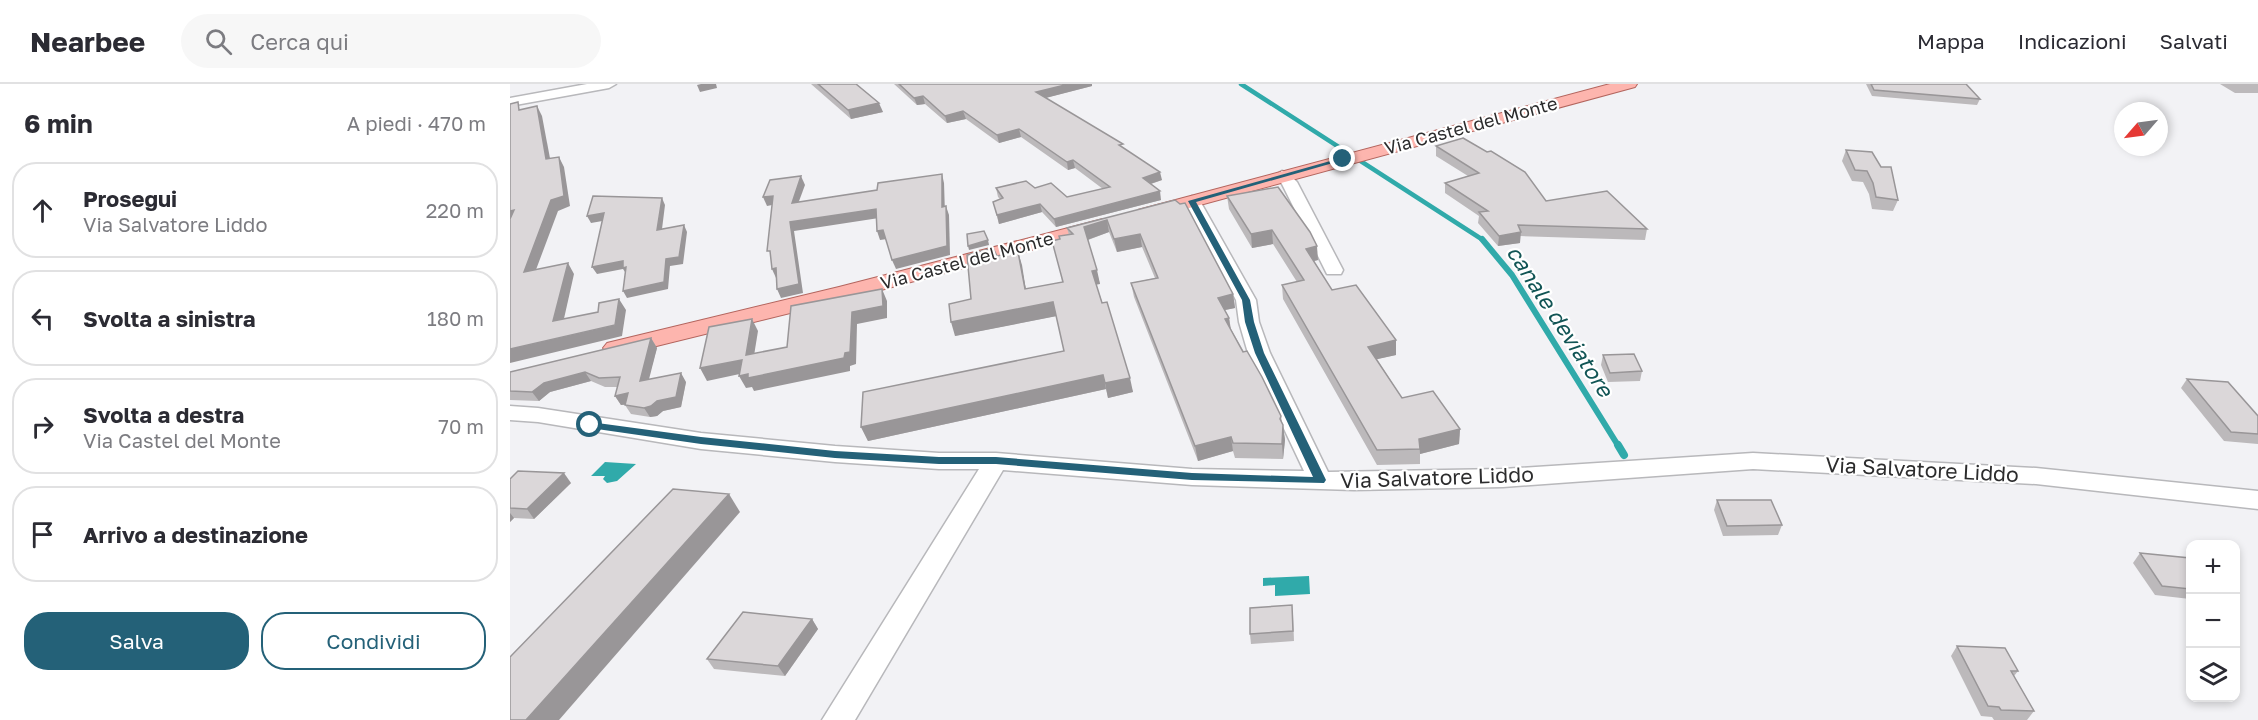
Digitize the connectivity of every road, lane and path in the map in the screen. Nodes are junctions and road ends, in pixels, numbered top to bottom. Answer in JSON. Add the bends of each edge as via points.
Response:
{"nodes":[{"id":1,"x":609,"y":84,"type":"edge"},
{"id":2,"x":1629,"y":84,"type":"edge"},
{"id":3,"x":510,"y":102,"type":"edge"},
{"id":4,"x":1282,"y":176,"type":"junction"},
{"id":5,"x":1192,"y":201,"type":"junction"},
{"id":6,"x":1334,"y":270,"type":"dead end"},
{"id":7,"x":591,"y":354,"type":"edge"},
{"id":8,"x":510,"y":413,"type":"edge"},
{"id":9,"x":996,"y":461,"type":"junction"},
{"id":10,"x":1320,"y":480,"type":"junction"},
{"id":11,"x":2258,"y":500,"type":"edge"},
{"id":12,"x":838,"y":720,"type":"edge"}],
"edges":[{"from":1,"to":3,"type":"street"},
{"from":2,"to":4,"type":"main road","name":"Via Castel del Monte"},
{"from":4,"to":5,"type":"main road","name":"Via Castel del Monte"},
{"from":4,"to":6,"type":"street","via":[[1289,182]]},
{"from":5,"to":7,"type":"main road","name":"Via Castel del Monte","via":[[855,291]]},
{"from":5,"to":10,"type":"street","via":[[1246,300],[1259,353]]},
{"from":8,"to":9,"type":"street","name":"Via Salvatore Liddo","via":[[701,441],[939,461]]},
{"from":9,"to":10,"type":"street","name":"Via Salvatore Liddo","via":[[1192,477]]},
{"from":9,"to":12,"type":"street"},
{"from":10,"to":11,"type":"street","name":"Via Salvatore Liddo","via":[[1503,478],[1753,461],[2036,476]]}]}
